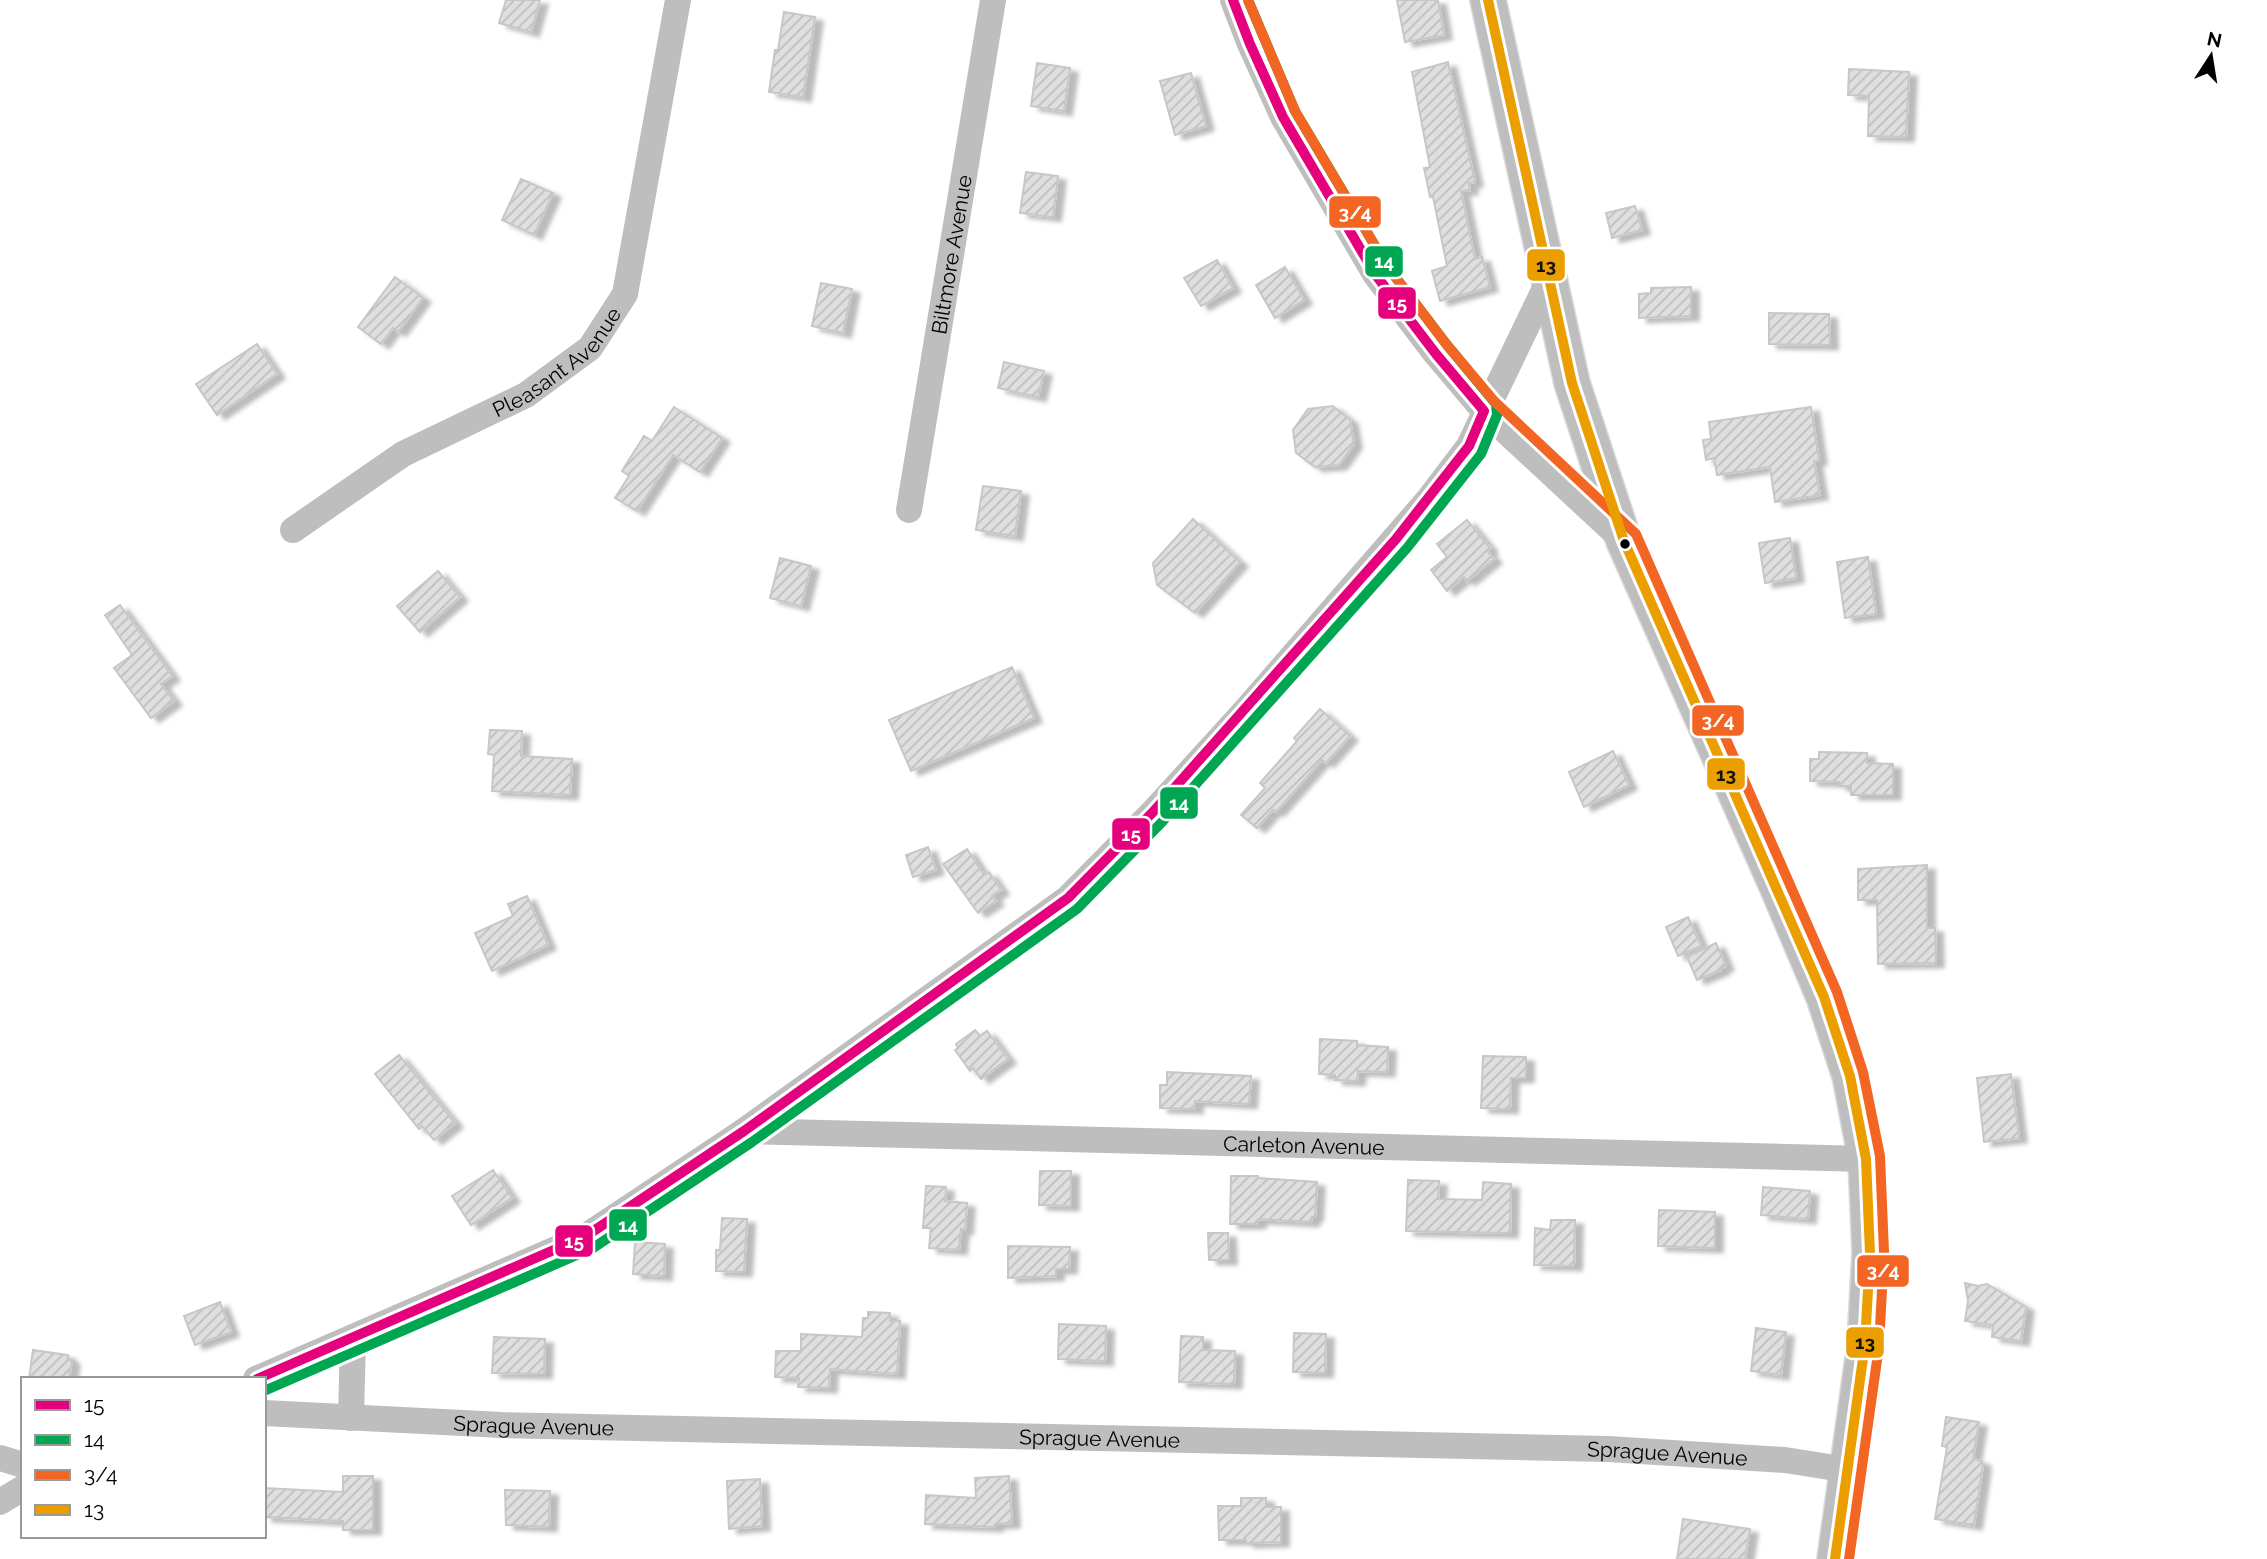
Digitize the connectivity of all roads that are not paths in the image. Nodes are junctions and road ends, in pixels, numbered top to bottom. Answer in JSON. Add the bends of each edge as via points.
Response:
{"nodes":[{"id":1,"x":678,"y":0,"type":"edge"},
{"id":2,"x":993,"y":0,"type":"edge"},
{"id":3,"x":1233,"y":0,"type":"edge"},
{"id":4,"x":1488,"y":0,"type":"edge"},
{"id":5,"x":1550,"y":278,"type":"junction"},
{"id":6,"x":1484,"y":411,"type":"junction"},
{"id":7,"x":909,"y":510,"type":"dead end"},
{"id":8,"x":293,"y":530,"type":"dead end"},
{"id":9,"x":1624,"y":541,"type":"junction"},
{"id":10,"x":744,"y":1131,"type":"junction"},
{"id":11,"x":1866,"y":1159,"type":"junction"},
{"id":12,"x":353,"y":1338,"type":"junction"},
{"id":13,"x":262,"y":1377,"type":"edge"},
{"id":14,"x":266,"y":1413,"type":"edge"},
{"id":15,"x":351,"y":1418,"type":"junction"},
{"id":16,"x":0,"y":1458,"type":"edge"},
{"id":17,"x":21,"y":1464,"type":"edge"},
{"id":18,"x":1848,"y":1470,"type":"junction"},
{"id":19,"x":21,"y":1489,"type":"edge"},
{"id":20,"x":0,"y":1502,"type":"edge"},
{"id":21,"x":1835,"y":1559,"type":"edge"}],
"edges":[{"from":1,"to":8,"type":"street","name":"Pleasant Avenue","via":[[625,294],[590,348],[526,395],[403,454]]},
{"from":2,"to":7,"type":"street","name":"Biltmore Avenue"},
{"from":3,"to":6,"type":"street","via":[[1283,117],[1375,274]]},
{"from":4,"to":5,"type":"main road"},
{"from":5,"to":6,"type":"street"},
{"from":5,"to":9,"type":"main road","via":[[1572,383]]},
{"from":6,"to":9,"type":"street"},
{"from":6,"to":10,"type":"street","via":[[1468,446],[1396,539],[1245,712],[1068,898]]},
{"from":9,"to":11,"type":"main road","via":[[1824,997],[1850,1076]]},
{"from":10,"to":11,"type":"street","name":"Carleton Avenue"},
{"from":10,"to":12,"type":"street","via":[[586,1236]]},
{"from":11,"to":18,"type":"main road","via":[[1870,1253],[1865,1344]]},
{"from":12,"to":13,"type":"street"},
{"from":12,"to":15,"type":"street"},
{"from":14,"to":15,"type":"street","name":"Sprague Avenue"},
{"from":15,"to":18,"type":"street","name":"Sprague Avenue","via":[[1608,1449],[1785,1460]]},
{"from":16,"to":17,"type":"street"},
{"from":18,"to":21,"type":"main road"},
{"from":19,"to":20,"type":"street"}]}
